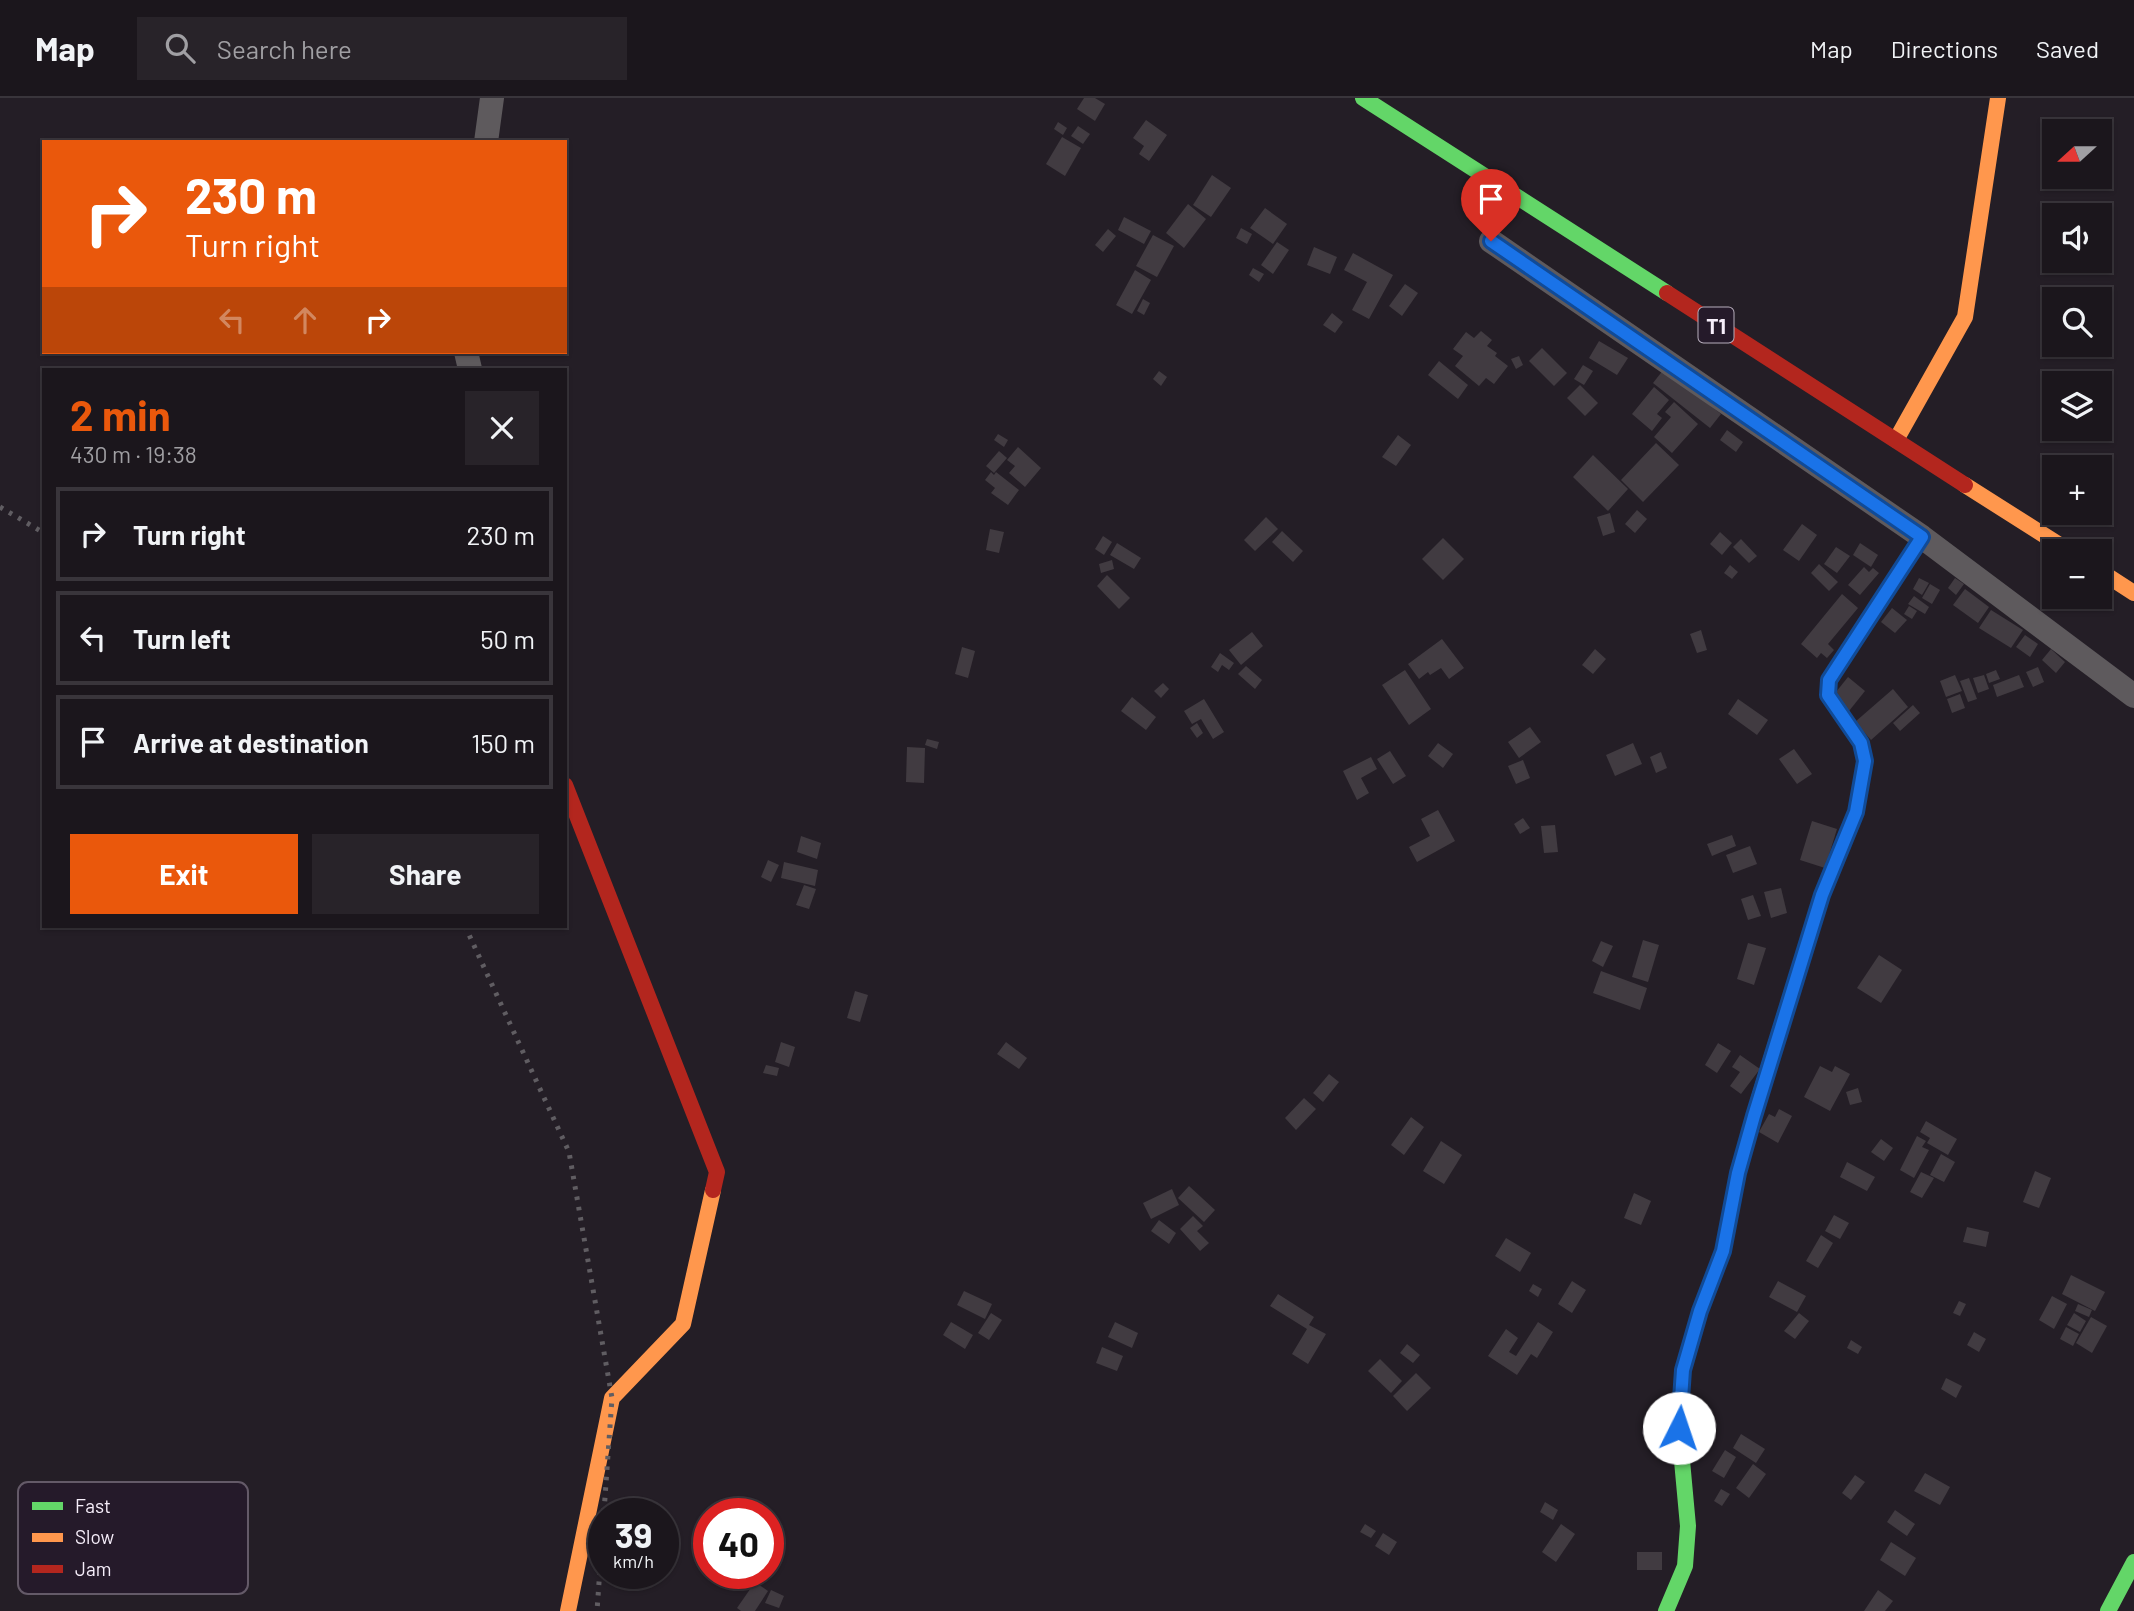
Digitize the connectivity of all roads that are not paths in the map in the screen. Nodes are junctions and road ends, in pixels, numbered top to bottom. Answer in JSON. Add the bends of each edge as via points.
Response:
{"nodes":[{"id":1,"x":492,"y":98,"type":"edge"},
{"id":2,"x":1363,"y":98,"type":"edge"},
{"id":3,"x":1998,"y":98,"type":"edge"},
{"id":4,"x":485,"y":140,"type":"edge"},
{"id":5,"x":1491,"y":241,"type":"dead end"},
{"id":6,"x":1896,"y":440,"type":"junction"},
{"id":7,"x":1922,"y":537,"type":"junction"},
{"id":8,"x":2050,"y":539,"type":"edge"},
{"id":9,"x":2112,"y":579,"type":"edge"},
{"id":10,"x":2134,"y":593,"type":"edge"},
{"id":11,"x":2134,"y":696,"type":"edge"},
{"id":12,"x":567,"y":790,"type":"edge"},
{"id":13,"x":2134,"y":1562,"type":"edge"},
{"id":14,"x":1671,"y":1608,"type":"edge"},
{"id":15,"x":568,"y":1611,"type":"edge"},
{"id":16,"x":2108,"y":1611,"type":"edge"}],
"edges":[{"from":1,"to":4,"type":"street"},
{"from":2,"to":6,"type":"main road","number":"T1"},
{"from":3,"to":6,"type":"main road","via":[[1965,317]]},
{"from":5,"to":7,"type":"street"},
{"from":6,"to":8,"type":"main road","number":"T1"},
{"from":7,"to":11,"type":"street"},
{"from":7,"to":14,"type":"main road","via":[[1829,680],[1828,695],[1861,743],[1865,761],[1856,812],[1822,895],[1788,1001],[1750,1127],[1723,1251],[1683,1370],[1679,1428],[1688,1526],[1685,1566]]},
{"from":9,"to":10,"type":"main road"},
{"from":12,"to":15,"type":"main road","via":[[717,1172],[683,1324],[612,1398]]},
{"from":13,"to":16,"type":"main road"}]}
